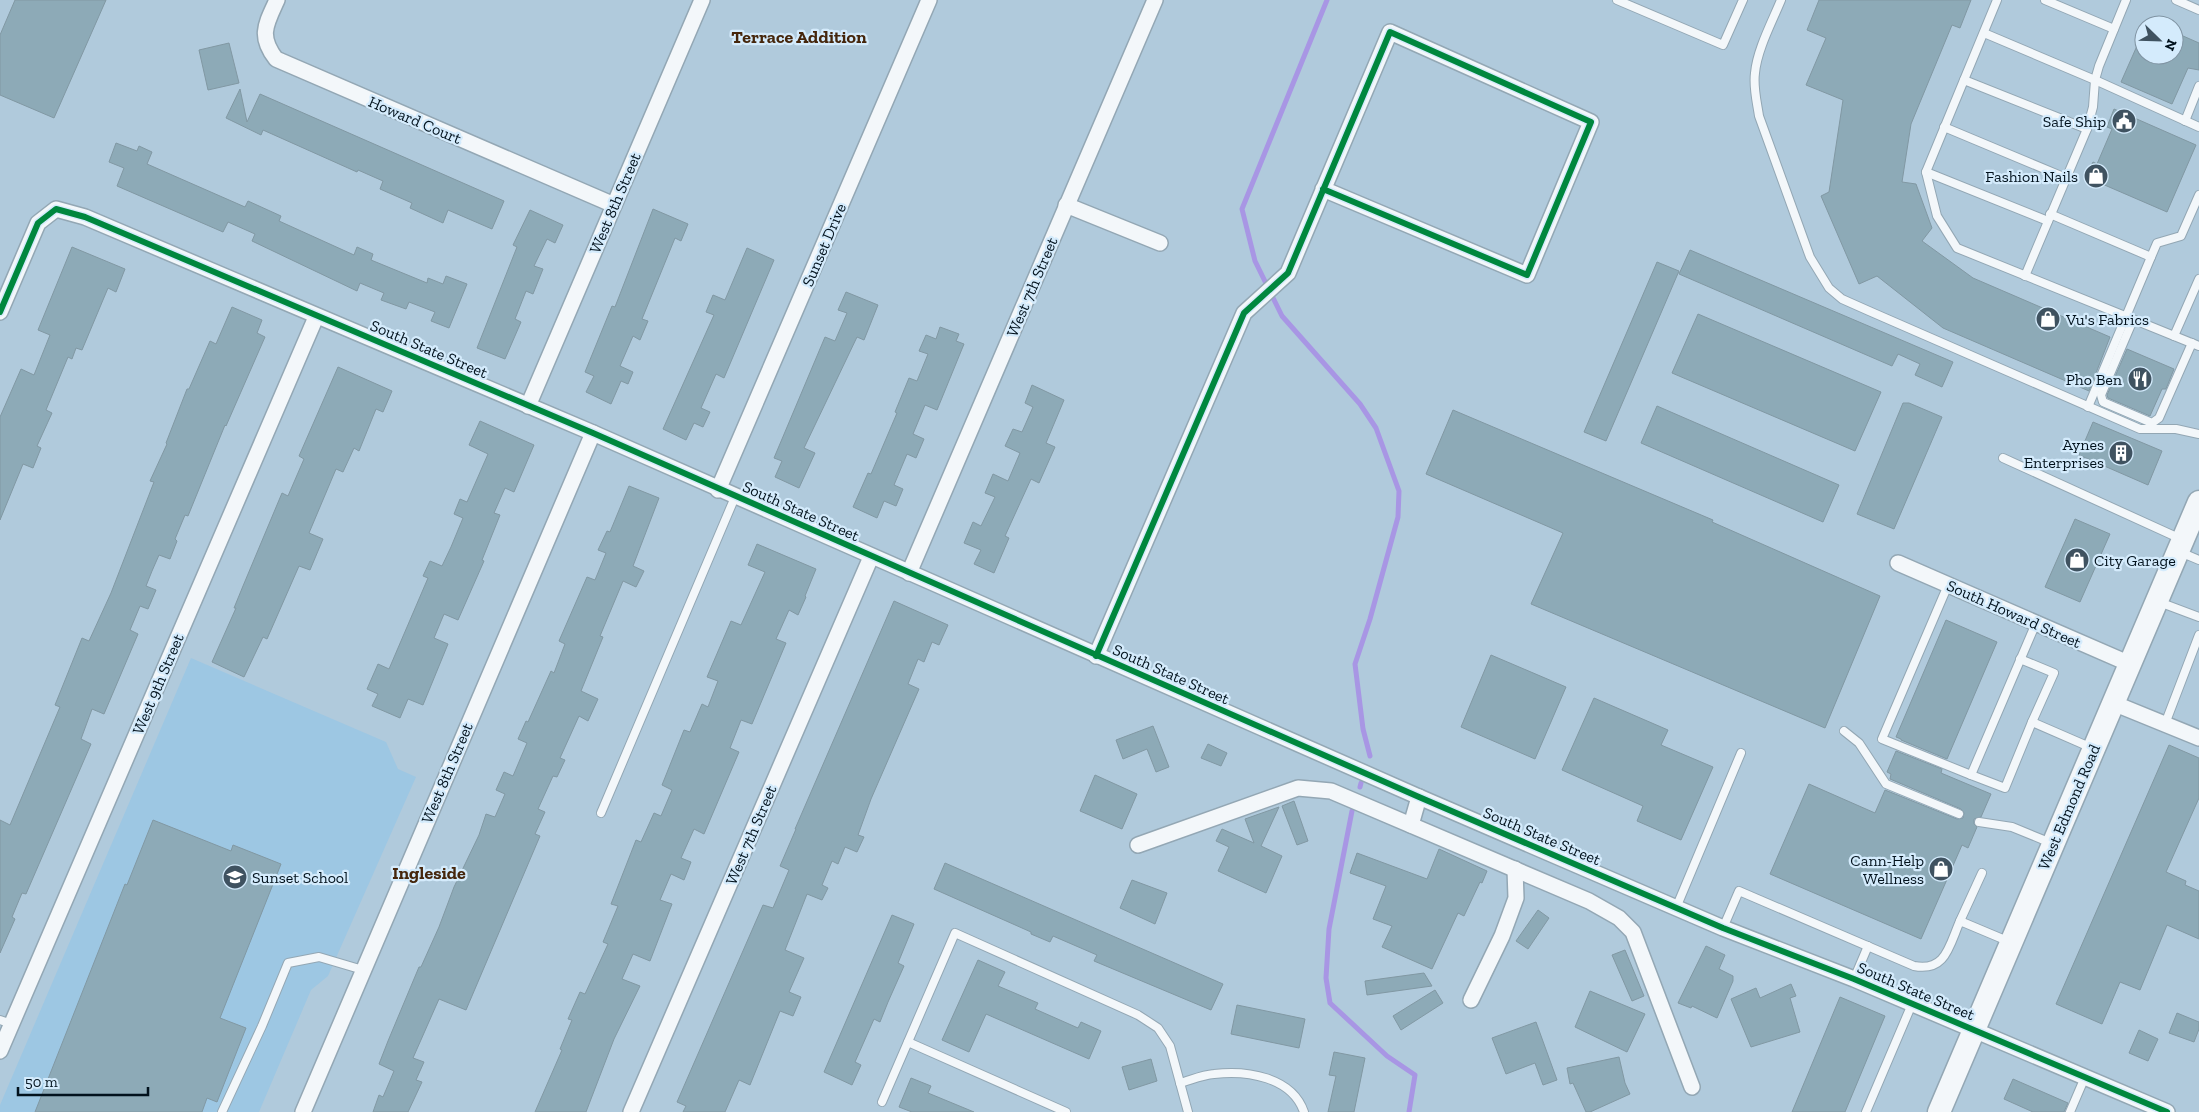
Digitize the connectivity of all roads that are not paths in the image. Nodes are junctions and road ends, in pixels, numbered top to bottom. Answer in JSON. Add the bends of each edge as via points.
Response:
{"nodes":[{"id":1,"x":277,"y":0,"type":"edge"},
{"id":2,"x":929,"y":0,"type":"edge"},
{"id":3,"x":1155,"y":0,"type":"edge"},
{"id":4,"x":1617,"y":0,"type":"edge"},
{"id":5,"x":1743,"y":0,"type":"edge"},
{"id":6,"x":1780,"y":0,"type":"edge"},
{"id":7,"x":1997,"y":0,"type":"edge"},
{"id":8,"x":2045,"y":0,"type":"edge"},
{"id":9,"x":2126,"y":0,"type":"edge"},
{"id":10,"x":2176,"y":0,"type":"edge"},
{"id":11,"x":696,"y":2,"type":"edge"},
{"id":12,"x":2195,"y":8,"type":"edge"},
{"id":13,"x":2114,"y":29,"type":"junction"},
{"id":14,"x":1984,"y":33,"type":"junction"},
{"id":15,"x":1964,"y":80,"type":"junction"},
{"id":16,"x":2095,"y":80,"type":"junction"},
{"id":17,"x":2199,"y":86,"type":"edge"},
{"id":18,"x":2185,"y":121,"type":"junction"},
{"id":19,"x":1944,"y":127,"type":"junction"},
{"id":20,"x":2199,"y":127,"type":"edge"},
{"id":21,"x":2087,"y":129,"type":"junction"},
{"id":22,"x":1926,"y":172,"type":"junction"},
{"id":23,"x":2066,"y":178,"type":"junction"},
{"id":24,"x":1323,"y":189,"type":"junction"},
{"id":25,"x":2199,"y":195,"type":"edge"},
{"id":26,"x":614,"y":205,"type":"junction"},
{"id":27,"x":1066,"y":205,"type":"junction"},
{"id":28,"x":2049,"y":218,"type":"junction"},
{"id":29,"x":1160,"y":243,"type":"dead end"},
{"id":30,"x":2151,"y":257,"type":"junction"},
{"id":31,"x":2024,"y":276,"type":"junction"},
{"id":32,"x":2199,"y":279,"type":"edge"},
{"id":33,"x":0,"y":312,"type":"edge"},
{"id":34,"x":316,"y":317,"type":"junction"},
{"id":35,"x":2130,"y":319,"type":"junction"},
{"id":36,"x":2174,"y":336,"type":"junction"},
{"id":37,"x":2196,"y":345,"type":"edge"},
{"id":38,"x":528,"y":406,"type":"junction"},
{"id":39,"x":2088,"y":407,"type":"junction"},
{"id":40,"x":593,"y":433,"type":"junction"},
{"id":41,"x":2199,"y":434,"type":"edge"},
{"id":42,"x":2003,"y":458,"type":"dead end"},
{"id":43,"x":718,"y":490,"type":"junction"},
{"id":44,"x":735,"y":497,"type":"junction"},
{"id":45,"x":2199,"y":502,"type":"edge"},
{"id":46,"x":2181,"y":545,"type":"junction"},
{"id":47,"x":871,"y":557,"type":"junction"},
{"id":48,"x":2199,"y":560,"type":"edge"},
{"id":49,"x":1898,"y":563,"type":"dead end"},
{"id":50,"x":909,"y":574,"type":"junction"},
{"id":51,"x":1948,"y":585,"type":"junction"},
{"id":52,"x":2157,"y":602,"type":"junction"},
{"id":53,"x":2199,"y":618,"type":"edge"},
{"id":54,"x":2036,"y":623,"type":"junction"},
{"id":55,"x":2199,"y":635,"type":"edge"},
{"id":56,"x":1096,"y":656,"type":"junction"},
{"id":57,"x":2020,"y":659,"type":"junction"},
{"id":58,"x":2130,"y":664,"type":"junction"},
{"id":59,"x":2113,"y":703,"type":"junction"},
{"id":60,"x":2032,"y":722,"type":"junction"},
{"id":61,"x":2165,"y":724,"type":"junction"},
{"id":62,"x":1844,"y":731,"type":"dead end"},
{"id":63,"x":2199,"y":738,"type":"edge"},
{"id":64,"x":2094,"y":749,"type":"junction"},
{"id":65,"x":1741,"y":753,"type":"dead end"},
{"id":66,"x":1971,"y":775,"type":"junction"},
{"id":67,"x":1418,"y":798,"type":"junction"},
{"id":68,"x":602,"y":814,"type":"dead end"},
{"id":69,"x":1959,"y":814,"type":"dead end"},
{"id":70,"x":1979,"y":822,"type":"dead end"},
{"id":71,"x":1411,"y":825,"type":"junction"},
{"id":72,"x":2053,"y":844,"type":"junction"},
{"id":73,"x":1138,"y":845,"type":"dead end"},
{"id":74,"x":1515,"y":869,"type":"junction"},
{"id":75,"x":1982,"y":873,"type":"dead end"},
{"id":76,"x":1676,"y":908,"type":"junction"},
{"id":77,"x":1960,"y":921,"type":"junction"},
{"id":78,"x":1723,"y":928,"type":"junction"},
{"id":79,"x":2012,"y":942,"type":"junction"},
{"id":80,"x":1868,"y":946,"type":"junction"},
{"id":81,"x":363,"y":970,"type":"junction"},
{"id":82,"x":1854,"y":979,"type":"junction"},
{"id":83,"x":1471,"y":1000,"type":"dead end"},
{"id":84,"x":1912,"y":1004,"type":"junction"},
{"id":85,"x":6,"y":1022,"type":"edge"},
{"id":86,"x":1975,"y":1030,"type":"junction"},
{"id":87,"x":908,"y":1042,"type":"junction"},
{"id":88,"x":0,"y":1051,"type":"edge"},
{"id":89,"x":2085,"y":1077,"type":"junction"},
{"id":90,"x":1180,"y":1083,"type":"junction"},
{"id":91,"x":1692,"y":1087,"type":"dead end"},
{"id":92,"x":882,"y":1102,"type":"dead end"},
{"id":93,"x":222,"y":1112,"type":"edge"},
{"id":94,"x":303,"y":1112,"type":"edge"},
{"id":95,"x":631,"y":1112,"type":"edge"},
{"id":96,"x":1066,"y":1112,"type":"edge"},
{"id":97,"x":1188,"y":1112,"type":"edge"},
{"id":98,"x":1304,"y":1112,"type":"edge"},
{"id":99,"x":1866,"y":1112,"type":"edge"},
{"id":100,"x":1939,"y":1112,"type":"edge"},
{"id":101,"x":2070,"y":1112,"type":"edge"},
{"id":102,"x":2168,"y":1112,"type":"edge"}],
"edges":[{"from":1,"to":26,"type":"street","name":"Howard Court","via":[[265,26],[268,49],[276,59]]},
{"from":2,"to":43,"type":"street","name":"Sunset Drive"},
{"from":3,"to":27,"type":"street","name":"West 7th Street"},
{"from":4,"to":5,"type":"lane","via":[[1723,45]]},
{"from":6,"to":39,"type":"lane","via":[[1755,72],[1755,93],[1759,116],[1810,257],[1829,288],[1842,299]]},
{"from":7,"to":14,"type":"lane"},
{"from":8,"to":13,"type":"lane"},
{"from":9,"to":13,"type":"lane"},
{"from":10,"to":12,"type":"lane"},
{"from":11,"to":26,"type":"street","name":"West 8th Street"},
{"from":13,"to":16,"type":"lane"},
{"from":14,"to":15,"type":"lane"},
{"from":14,"to":16,"type":"lane"},
{"from":15,"to":19,"type":"lane"},
{"from":15,"to":21,"type":"lane"},
{"from":16,"to":18,"type":"lane"},
{"from":16,"to":21,"type":"lane"},
{"from":17,"to":18,"type":"lane"},
{"from":18,"to":20,"type":"lane"},
{"from":19,"to":22,"type":"lane"},
{"from":19,"to":23,"type":"lane"},
{"from":21,"to":23,"type":"lane"},
{"from":22,"to":28,"type":"lane"},
{"from":22,"to":31,"type":"lane","via":[[1937,216],[1957,248]]},
{"from":23,"to":28,"type":"lane"},
{"from":24,"to":24,"type":"street","via":[[1390,32],[1591,122],[1527,275]]},
{"from":24,"to":56,"type":"street","via":[[1288,273],[1244,313]]},
{"from":25,"to":30,"type":"lane","via":[[2181,236],[2157,243]]},
{"from":26,"to":38,"type":"street","name":"West 8th Street"},
{"from":27,"to":29,"type":"street"},
{"from":27,"to":50,"type":"street","name":"West 7th Street"},
{"from":28,"to":30,"type":"lane"},
{"from":28,"to":31,"type":"lane"},
{"from":30,"to":35,"type":"lane"},
{"from":31,"to":35,"type":"lane"},
{"from":32,"to":36,"type":"lane"},
{"from":33,"to":34,"type":"street","name":"South State Street","via":[[38,223],[56,209],[85,217]]},
{"from":34,"to":38,"type":"street","name":"South State Street"},
{"from":34,"to":85,"type":"street","name":"West 9th Street"},
{"from":35,"to":36,"type":"lane"},
{"from":35,"to":37,"type":"lane","via":[[2101,395],[2103,402],[2152,423],[2159,418]]},
{"from":35,"to":39,"type":"lane"},
{"from":36,"to":37,"type":"lane"},
{"from":38,"to":40,"type":"street","name":"South State Street"},
{"from":39,"to":41,"type":"lane","via":[[2140,429],[2176,429]]},
{"from":40,"to":43,"type":"street","name":"South State Street"},
{"from":40,"to":81,"type":"street","name":"West 8th Street"},
{"from":42,"to":46,"type":"lane"},
{"from":43,"to":44,"type":"street","name":"South State Street"},
{"from":44,"to":47,"type":"street","name":"South State Street"},
{"from":44,"to":68,"type":"lane"},
{"from":45,"to":46,"type":"main road","name":"West Edmond Road"},
{"from":46,"to":48,"type":"lane"},
{"from":46,"to":52,"type":"main road","name":"West Edmond Road"},
{"from":47,"to":50,"type":"street","name":"South State Street"},
{"from":47,"to":95,"type":"street","name":"West 7th Street"},
{"from":49,"to":51,"type":"street","name":"South Howard Street"},
{"from":50,"to":56,"type":"street","name":"South State Street"},
{"from":51,"to":54,"type":"street","name":"South Howard Street"},
{"from":51,"to":66,"type":"lane","via":[[1882,739]]},
{"from":52,"to":53,"type":"lane"},
{"from":52,"to":58,"type":"main road","name":"West Edmond Road"},
{"from":54,"to":57,"type":"lane"},
{"from":54,"to":58,"type":"street","name":"South Howard Street"},
{"from":55,"to":61,"type":"lane"},
{"from":56,"to":67,"type":"street","name":"South State Street"},
{"from":57,"to":60,"type":"lane","via":[[2054,673]]},
{"from":57,"to":66,"type":"lane"},
{"from":58,"to":59,"type":"main road","name":"West Edmond Road"},
{"from":59,"to":61,"type":"street"},
{"from":59,"to":64,"type":"main road","name":"West Edmond Road"},
{"from":60,"to":64,"type":"lane"},
{"from":60,"to":66,"type":"lane","via":[[2005,788]]},
{"from":61,"to":63,"type":"street"},
{"from":62,"to":69,"type":"lane","via":[[1859,742],[1886,784]]},
{"from":64,"to":72,"type":"main road","name":"West Edmond Road"},
{"from":65,"to":76,"type":"lane"},
{"from":67,"to":71,"type":"street"},
{"from":67,"to":76,"type":"street","name":"South State Street"},
{"from":70,"to":72,"type":"lane","via":[[2012,828]]},
{"from":71,"to":73,"type":"street","via":[[1332,791],[1298,788]]},
{"from":71,"to":74,"type":"street"},
{"from":72,"to":79,"type":"main road","name":"West Edmond Road"},
{"from":74,"to":83,"type":"street","via":[[1516,898],[1502,936]]},
{"from":74,"to":91,"type":"street","via":[[1589,901],[1619,918],[1633,932]]},
{"from":75,"to":77,"type":"lane"},
{"from":76,"to":78,"type":"street","name":"South State Street"},
{"from":77,"to":79,"type":"lane"},
{"from":77,"to":80,"type":"lane","via":[[1945,955],[1938,964],[1926,968]]},
{"from":78,"to":80,"type":"lane","via":[[1739,891]]},
{"from":78,"to":82,"type":"street","name":"South State Street"},
{"from":79,"to":86,"type":"main road","name":"West Edmond Road"},
{"from":80,"to":82,"type":"lane"},
{"from":81,"to":93,"type":"lane","via":[[319,957],[288,963]]},
{"from":81,"to":94,"type":"street","name":"West 8th Street"},
{"from":82,"to":84,"type":"street","name":"South State Street"},
{"from":84,"to":86,"type":"street","name":"South State Street"},
{"from":84,"to":99,"type":"lane"},
{"from":85,"to":88,"type":"street","name":"West 9th Street"},
{"from":86,"to":89,"type":"street","name":"South State Street"},
{"from":86,"to":100,"type":"main road","name":"West Edmond Road"},
{"from":87,"to":90,"type":"lane","via":[[955,932],[1151,1023],[1170,1046]]},
{"from":87,"to":92,"type":"lane"},
{"from":87,"to":96,"type":"lane"},
{"from":89,"to":101,"type":"lane"},
{"from":89,"to":102,"type":"street","name":"South State Street"},
{"from":90,"to":97,"type":"lane"},
{"from":90,"to":98,"type":"lane","via":[[1229,1072],[1266,1078],[1288,1088],[1300,1100]]}]}
